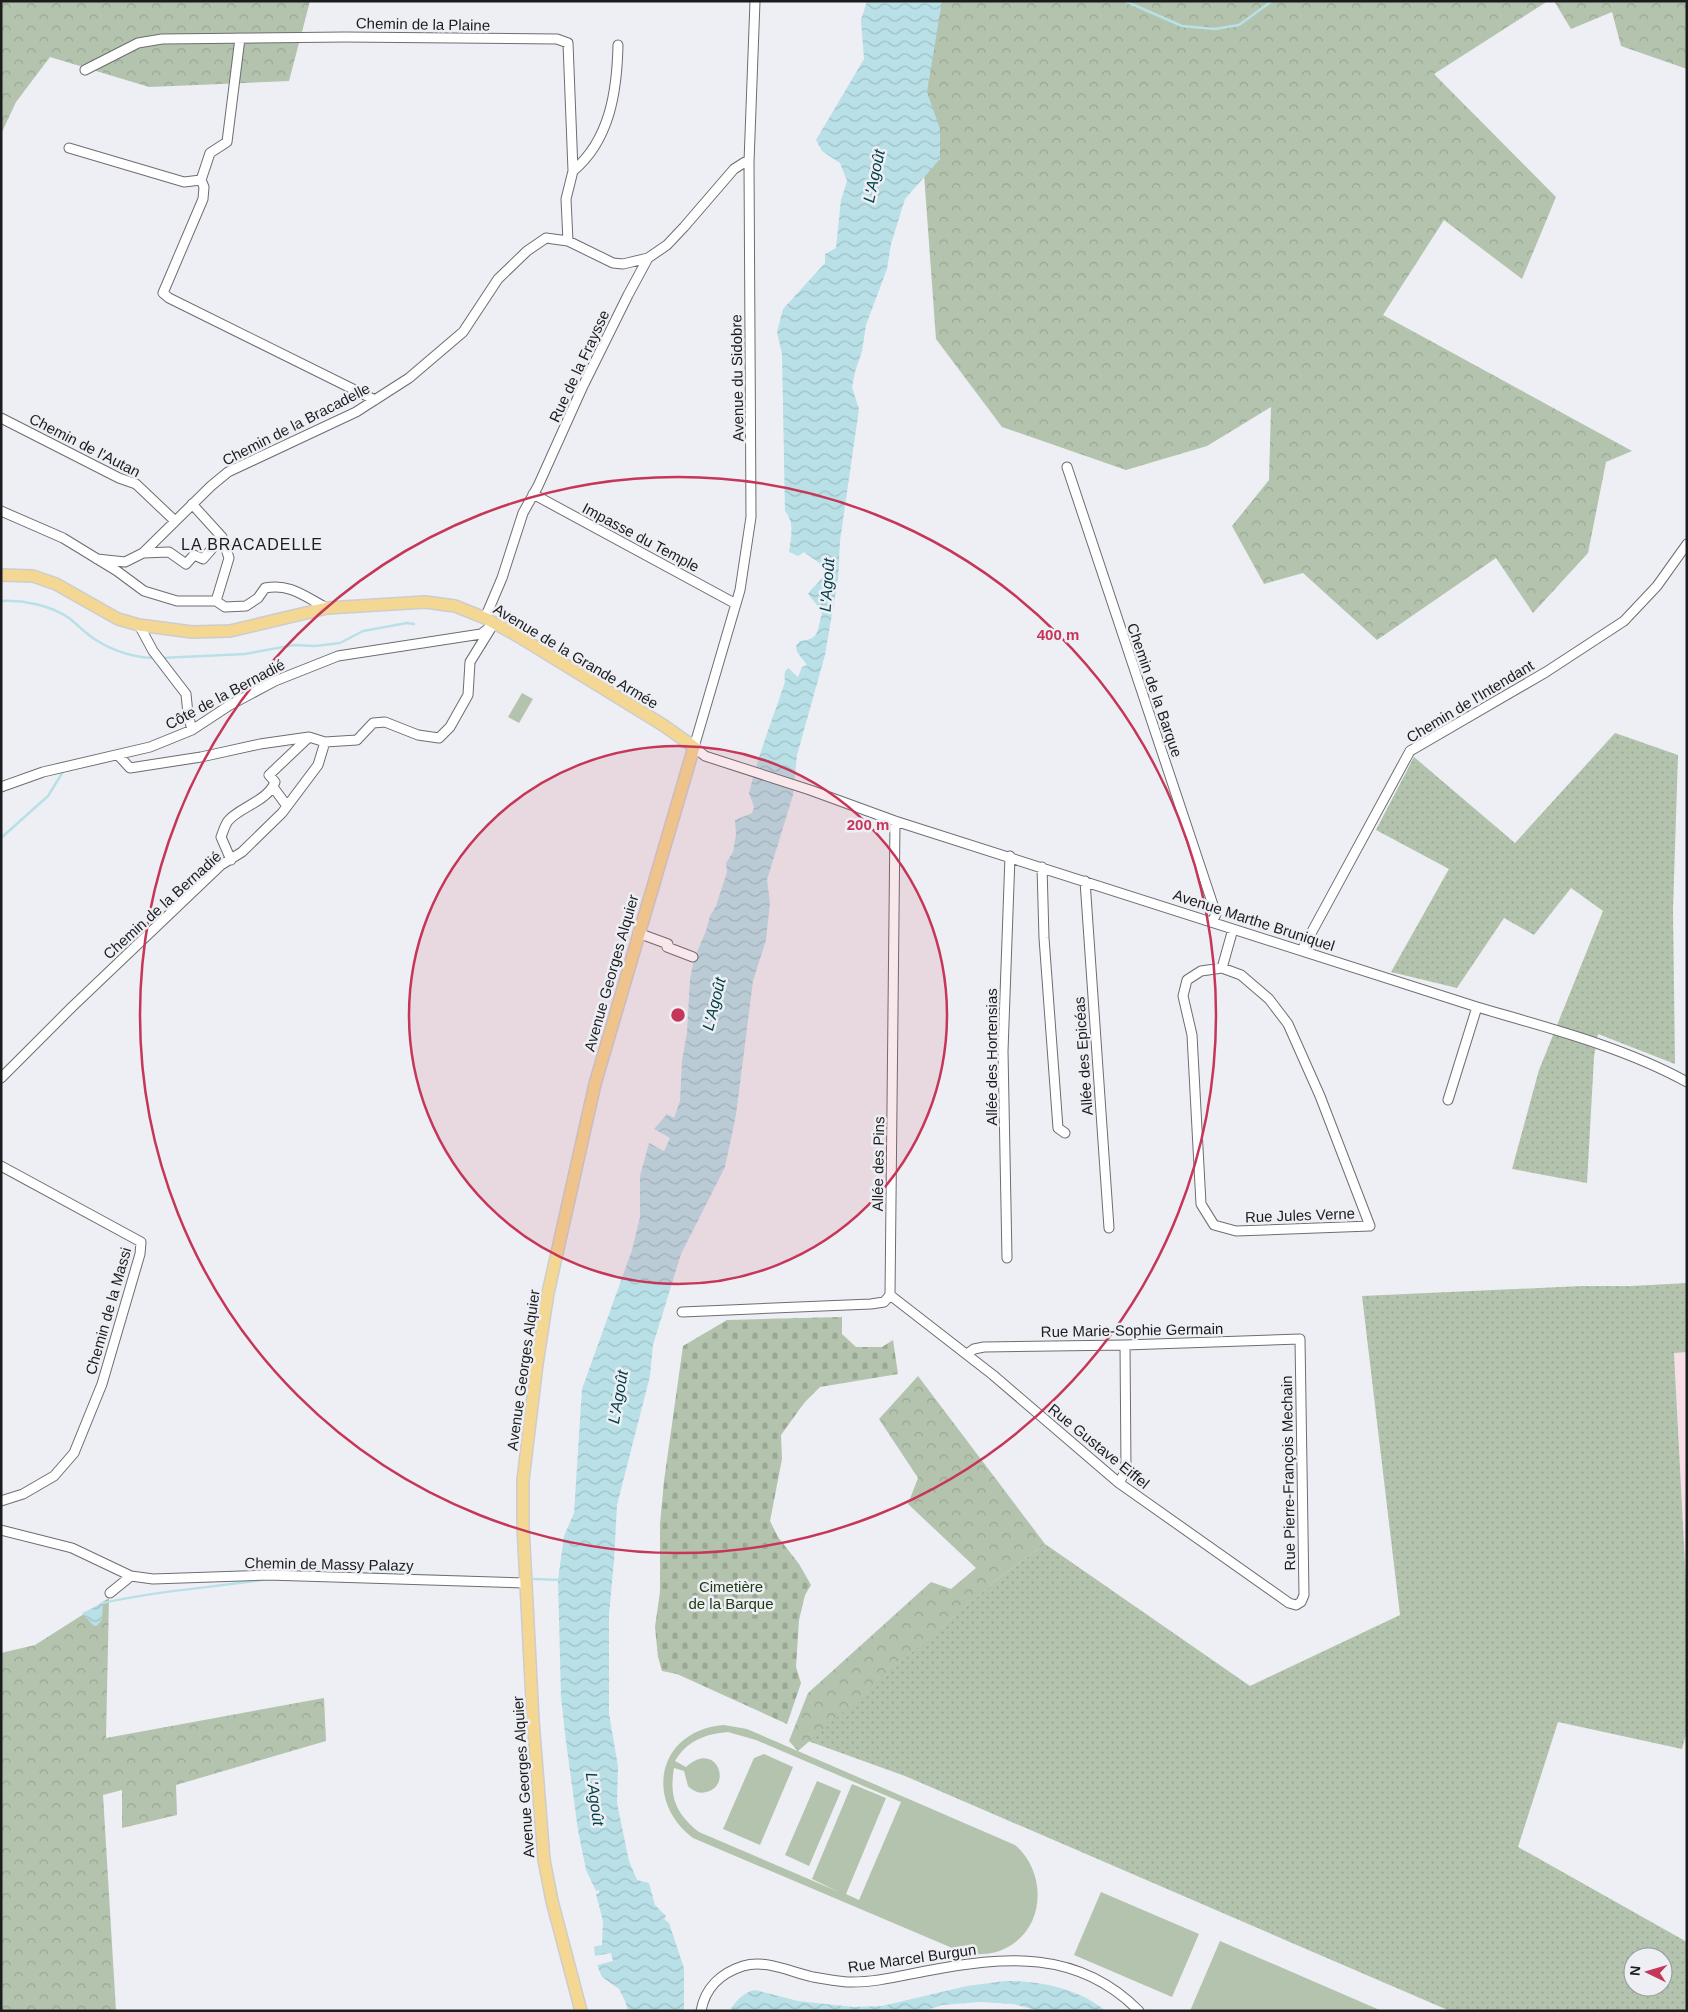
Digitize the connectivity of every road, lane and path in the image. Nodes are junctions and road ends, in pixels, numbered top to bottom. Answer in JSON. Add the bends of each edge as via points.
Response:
{"nodes":[{"id":1,"x":755,"y":1,"type":"edge"},
{"id":2,"x":240,"y":38,"type":"junction"},
{"id":3,"x":618,"y":45,"type":"dead end"},
{"id":4,"x":85,"y":70,"type":"dead end"},
{"id":5,"x":69,"y":148,"type":"dead end"},
{"id":6,"x":749,"y":162,"type":"junction"},
{"id":7,"x":573,"y":171,"type":"junction"},
{"id":8,"x":201,"y":180,"type":"junction"},
{"id":9,"x":568,"y":241,"type":"junction"},
{"id":10,"x":648,"y":258,"type":"junction"},
{"id":11,"x":375,"y":400,"type":"junction"},
{"id":12,"x":1,"y":418,"type":"edge"},
{"id":13,"x":1067,"y":467,"type":"dead end"},
{"id":14,"x":533,"y":494,"type":"junction"},
{"id":15,"x":192,"y":504,"type":"junction"},
{"id":16,"x":1,"y":511,"type":"edge"},
{"id":17,"x":175,"y":521,"type":"junction"},
{"id":18,"x":222,"y":537,"type":"junction"},
{"id":19,"x":1687,"y":544,"type":"edge"},
{"id":20,"x":143,"y":553,"type":"junction"},
{"id":21,"x":97,"y":559,"type":"junction"},
{"id":22,"x":1,"y":575,"type":"edge"},
{"id":23,"x":216,"y":601,"type":"junction"},
{"id":24,"x":736,"y":604,"type":"junction"},
{"id":25,"x":327,"y":608,"type":"junction"},
{"id":26,"x":490,"y":621,"type":"junction"},
{"id":27,"x":140,"y":625,"type":"junction"},
{"id":28,"x":192,"y":730,"type":"junction"},
{"id":29,"x":308,"y":737,"type":"junction"},
{"id":30,"x":325,"y":742,"type":"junction"},
{"id":31,"x":694,"y":747,"type":"junction"},
{"id":32,"x":118,"y":755,"type":"junction"},
{"id":33,"x":1,"y":787,"type":"edge"},
{"id":34,"x":273,"y":787,"type":"junction"},
{"id":35,"x":287,"y":806,"type":"junction"},
{"id":36,"x":895,"y":821,"type":"junction"},
{"id":37,"x":1010,"y":856,"type":"junction"},
{"id":38,"x":231,"y":860,"type":"junction"},
{"id":39,"x":1042,"y":867,"type":"junction"},
{"id":40,"x":1085,"y":881,"type":"junction"},
{"id":41,"x":1212,"y":922,"type":"junction"},
{"id":42,"x":1232,"y":928,"type":"junction"},
{"id":43,"x":638,"y":933,"type":"junction"},
{"id":44,"x":1302,"y":950,"type":"junction"},
{"id":45,"x":693,"y":956,"type":"dead end"},
{"id":46,"x":1222,"y":968,"type":"junction"},
{"id":47,"x":1477,"y":1007,"type":"junction"},
{"id":48,"x":1,"y":1078,"type":"edge"},
{"id":49,"x":1687,"y":1082,"type":"edge"},
{"id":50,"x":1448,"y":1100,"type":"dead end"},
{"id":51,"x":1065,"y":1133,"type":"dead end"},
{"id":52,"x":1,"y":1166,"type":"edge"},
{"id":53,"x":1109,"y":1228,"type":"dead end"},
{"id":54,"x":1007,"y":1258,"type":"dead end"},
{"id":55,"x":890,"y":1295,"type":"junction"},
{"id":56,"x":682,"y":1312,"type":"dead end"},
{"id":57,"x":1300,"y":1339,"type":"joint"},
{"id":58,"x":1125,"y":1345,"type":"junction"},
{"id":59,"x":967,"y":1354,"type":"junction"},
{"id":60,"x":1119,"y":1482,"type":"junction"},
{"id":61,"x":1,"y":1501,"type":"edge"},
{"id":62,"x":1,"y":1530,"type":"edge"},
{"id":63,"x":131,"y":1576,"type":"junction"},
{"id":64,"x":526,"y":1583,"type":"junction"},
{"id":65,"x":110,"y":1593,"type":"dead end"},
{"id":66,"x":1299,"y":1604,"type":"joint"},
{"id":67,"x":581,"y":2011,"type":"edge"},
{"id":68,"x":701,"y":2011,"type":"edge"},
{"id":69,"x":1139,"y":2011,"type":"edge"}],
"edges":[{"from":1,"to":6,"type":"street","name":"Avenue du Sidobre"},
{"from":2,"to":4,"type":"street","name":"Chemin de la Plaine","via":[[162,39],[138,43]]},
{"from":2,"to":7,"type":"street","name":"Chemin de la Plaine","via":[[557,39],[568,43]]},
{"from":2,"to":8,"type":"street","via":[[227,142],[210,153]]},
{"from":3,"to":7,"type":"street","via":[[614,98],[602,133],[585,161]]},
{"from":5,"to":8,"type":"street","via":[[184,182]]},
{"from":6,"to":10,"type":"street","name":"Rue de la Fraysse","via":[[734,169],[684,227]]},
{"from":6,"to":24,"type":"street","name":"Avenue du Sidobre","via":[[752,517]]},
{"from":7,"to":9,"type":"street","name":"Chemin de la Plaine","via":[[566,199]]},
{"from":8,"to":11,"type":"street","via":[[203,199],[163,293]]},
{"from":9,"to":10,"type":"street","name":"Chemin de la Bracadelle","via":[[613,264]]},
{"from":9,"to":11,"type":"street","name":"Chemin de la Bracadelle","via":[[546,238],[527,251],[498,279],[463,332],[409,378]]},
{"from":10,"to":14,"type":"street","name":"Rue de la Fraysse"},
{"from":11,"to":15,"type":"street","name":"Chemin de la Bracadelle","via":[[228,472]]},
{"from":12,"to":17,"type":"street","name":"Chemin de l'Autan","via":[[136,484]]},
{"from":13,"to":41,"type":"street","name":"Chemin de la Barque","via":[[1216,914]]},
{"from":14,"to":24,"type":"street","name":"Impasse du Temple"},
{"from":14,"to":26,"type":"street","name":"Rue de la Fraysse","via":[[523,513]]},
{"from":15,"to":17,"type":"street","name":"Chemin de la Bracadelle"},
{"from":15,"to":18,"type":"street"},
{"from":16,"to":21,"type":"street","via":[[63,538]]},
{"from":17,"to":20,"type":"street","name":"Chemin de la Bracadelle"},
{"from":18,"to":20,"type":"street","via":[[203,559],[194,555],[186,564],[169,552]]},
{"from":18,"to":23,"type":"street","via":[[229,558]]},
{"from":19,"to":44,"type":"street","name":"Chemin de l'Intendant","via":[[1657,586],[1624,621],[1546,672],[1410,751]]},
{"from":20,"to":21,"type":"street","name":"Chemin de la Bracadelle","via":[[124,562]]},
{"from":21,"to":23,"type":"street","via":[[144,591],[177,601]]},
{"from":22,"to":27,"type":"main road","name":"Avenue de la Grande Armée","via":[[34,576],[56,584],[118,619]]},
{"from":23,"to":25,"type":"street","via":[[225,607],[246,606],[265,588],[276,586],[297,590]]},
{"from":24,"to":31,"type":"street","name":"Avenue du Sidobre"},
{"from":25,"to":26,"type":"main road","name":"Avenue de la Grande Armée","via":[[426,602],[454,606]]},
{"from":25,"to":27,"type":"main road","name":"Avenue de la Grande Armée","via":[[230,631],[192,632]]},
{"from":26,"to":28,"type":"street","name":"Côte de la Bernadié","via":[[481,634],[338,656],[275,681]]},
{"from":26,"to":30,"type":"street","name":"Rue de la Fraysse","via":[[486,636],[470,662],[468,695],[450,727],[439,738],[418,735],[385,722],[373,723],[357,740]]},
{"from":26,"to":31,"type":"main road","name":"Avenue de la Grande Armée"},
{"from":27,"to":28,"type":"street","via":[[153,651],[186,694]]},
{"from":28,"to":32,"type":"street","name":"Côte de la Bernadié","via":[[150,747]]},
{"from":29,"to":30,"type":"street"},
{"from":29,"to":32,"type":"street","via":[[130,768]]},
{"from":29,"to":34,"type":"street","via":[[269,775],[275,782]]},
{"from":30,"to":35,"type":"street","name":"Chemin de la Bernadié","via":[[318,765]]},
{"from":31,"to":36,"type":"street","name":"Avenue Marthe Bruniquel","via":[[705,756]]},
{"from":31,"to":43,"type":"main road","name":"Avenue Georges Alquier"},
{"from":32,"to":33,"type":"street","name":"Côte de la Bernadié","via":[[43,772]]},
{"from":34,"to":35,"type":"street"},
{"from":34,"to":38,"type":"street","via":[[228,821],[221,837]]},
{"from":35,"to":38,"type":"street","name":"Chemin de la Bernadié"},
{"from":36,"to":37,"type":"street","name":"Avenue Marthe Bruniquel"},
{"from":36,"to":55,"type":"street","name":"Allée des Pins"},
{"from":37,"to":39,"type":"street","name":"Avenue Marthe Bruniquel"},
{"from":37,"to":54,"type":"street","name":"Allée des Hortensias","via":[[1003,1051]]},
{"from":38,"to":48,"type":"street","name":"Chemin de la Bernadié","via":[[221,865]]},
{"from":39,"to":40,"type":"street","name":"Avenue Marthe Bruniquel"},
{"from":39,"to":51,"type":"street","via":[[1058,1128]]},
{"from":40,"to":41,"type":"street","name":"Avenue Marthe Bruniquel"},
{"from":40,"to":53,"type":"street","name":"Allée des Epicéas"},
{"from":41,"to":42,"type":"street","name":"Avenue Marthe Bruniquel"},
{"from":42,"to":44,"type":"street","name":"Avenue Marthe Bruniquel"},
{"from":42,"to":46,"type":"street"},
{"from":43,"to":45,"type":"street"},
{"from":43,"to":64,"type":"main road","name":"Avenue Georges Alquier","via":[[595,1084],[548,1293],[523,1480]]},
{"from":44,"to":47,"type":"street","name":"Avenue Marthe Bruniquel"},
{"from":46,"to":46,"type":"street","name":"Rue Jules Verne","via":[[1241,975],[1269,999],[1288,1024],[1320,1096],[1370,1226],[1236,1231],[1214,1225],[1201,1204],[1192,1035],[1183,996],[1187,980],[1201,971]]},
{"from":47,"to":49,"type":"street","name":"Avenue Marthe Bruniquel","via":[[1628,1055]]},
{"from":47,"to":50,"type":"street"},
{"from":52,"to":61,"type":"street","name":"Chemin de la Massi","via":[[141,1242],[102,1384],[74,1453],[54,1476],[23,1494]]},
{"from":55,"to":56,"type":"street","via":[[884,1302],[871,1304]]},
{"from":55,"to":59,"type":"street","name":"Rue Gustave Eiffel"},
{"from":57,"to":58,"type":"street","name":"Rue Marie-Sophie Germain"},
{"from":57,"to":66,"type":"street","name":"Rue Pierre-François Mechain","via":[[1304,1595]]},
{"from":58,"to":59,"type":"street","name":"Rue Marie-Sophie Germain","via":[[984,1347]]},
{"from":58,"to":60,"type":"street","via":[[1126,1470]]},
{"from":59,"to":60,"type":"street","name":"Rue Gustave Eiffel"},
{"from":60,"to":66,"type":"street","name":"Rue Gustave Eiffel","via":[[1283,1599]]},
{"from":62,"to":63,"type":"street","via":[[72,1548]]},
{"from":63,"to":64,"type":"street","name":"Chemin de Massy Palazy","via":[[178,1580],[268,1575]]},
{"from":63,"to":65,"type":"street"},
{"from":64,"to":67,"type":"main road","name":"Avenue Georges Alquier","via":[[544,1860]]},
{"from":68,"to":69,"type":"street","name":"Rue Marcel Burgun","via":[[716,1981],[730,1971],[760,1963],[812,1977],[848,1982],[972,1963],[1017,1960],[1043,1962],[1096,1979]]}]}
